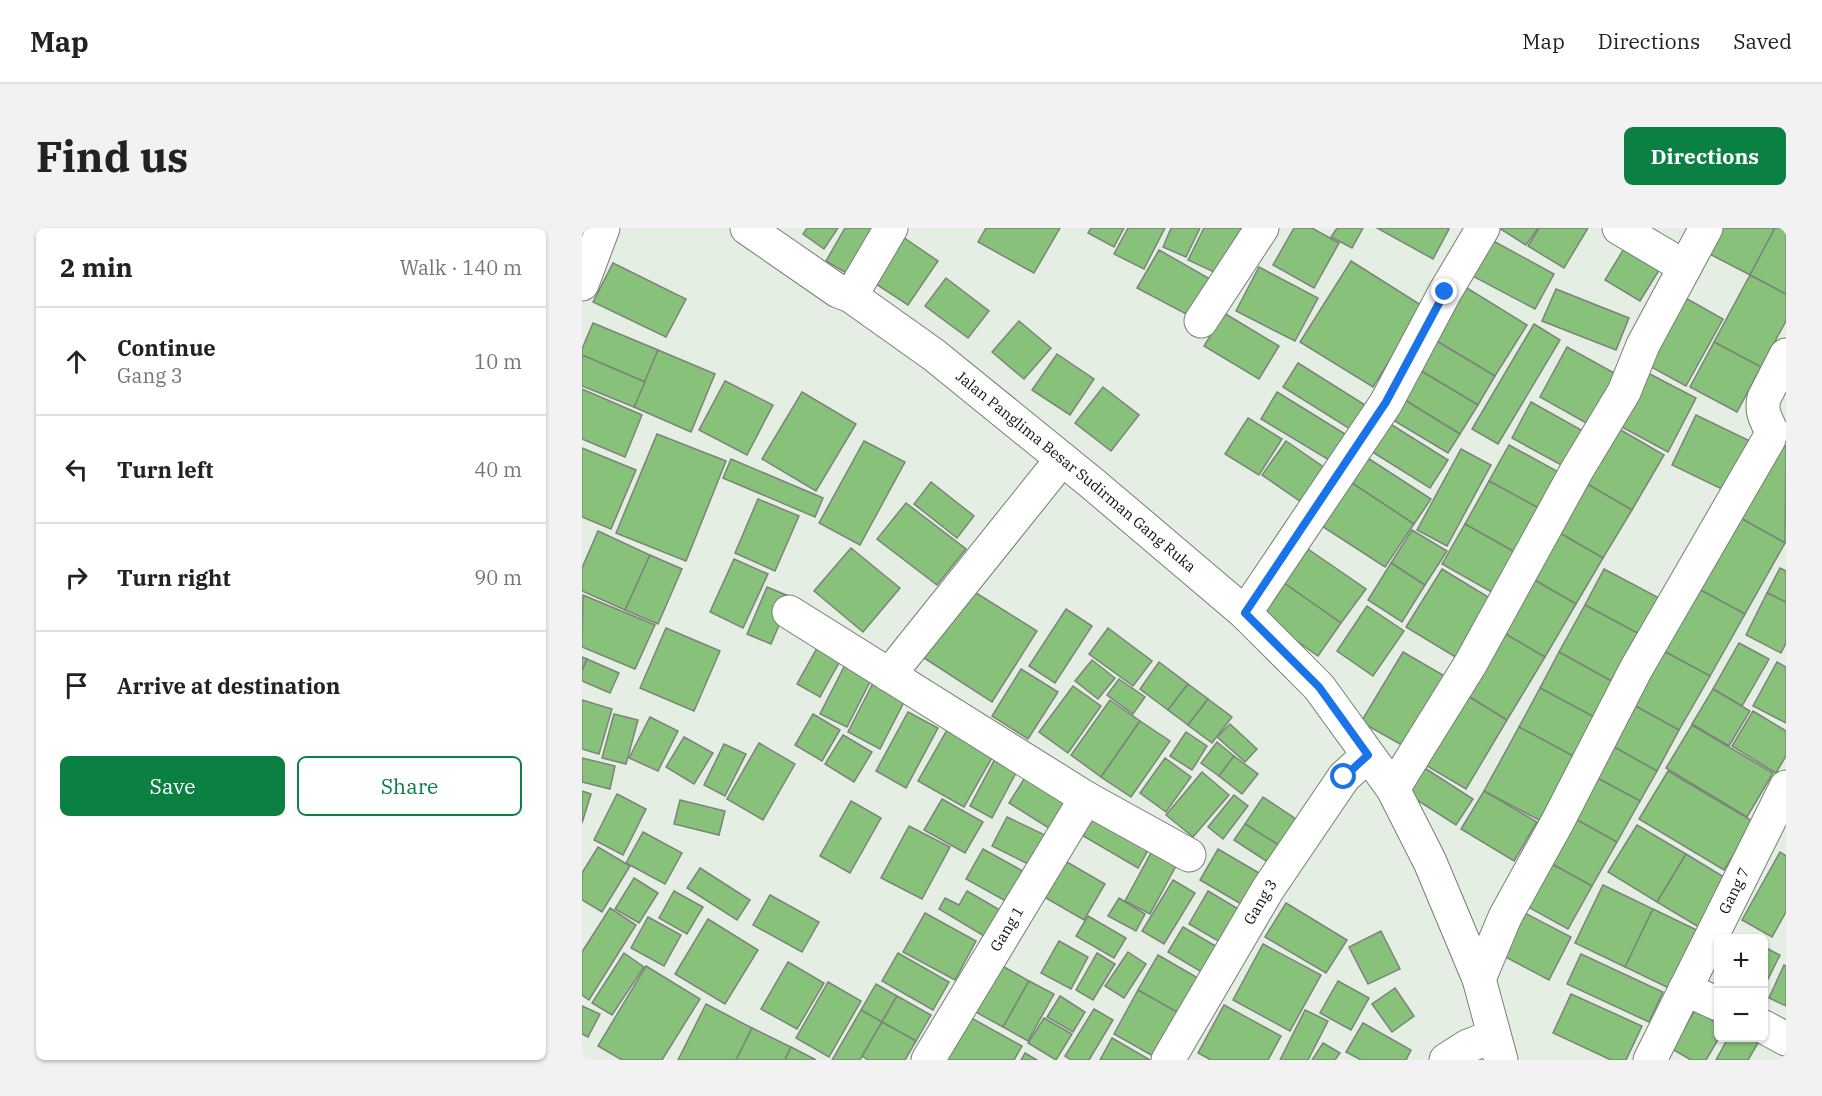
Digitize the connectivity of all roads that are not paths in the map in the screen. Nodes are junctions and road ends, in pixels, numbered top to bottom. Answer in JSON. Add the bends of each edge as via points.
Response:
{"nodes":[{"id":1,"x":603,"y":228,"type":"edge"},
{"id":2,"x":747,"y":228,"type":"edge"},
{"id":3,"x":891,"y":228,"type":"edge"},
{"id":4,"x":1262,"y":228,"type":"edge"},
{"id":5,"x":1484,"y":228,"type":"edge"},
{"id":6,"x":1619,"y":228,"type":"edge"},
{"id":7,"x":1706,"y":228,"type":"edge"},
{"id":8,"x":1685,"y":267,"type":"junction"},
{"id":9,"x":582,"y":284,"type":"edge"},
{"id":10,"x":851,"y":296,"type":"junction"},
{"id":11,"x":1201,"y":321,"type":"dead end"},
{"id":12,"x":1786,"y":355,"type":"edge"},
{"id":13,"x":1062,"y":459,"type":"junction"},
{"id":14,"x":789,"y":612,"type":"dead end"},
{"id":15,"x":1245,"y":613,"type":"junction"},
{"id":16,"x":890,"y":675,"type":"junction"},
{"id":17,"x":1368,"y":755,"type":"junction"},
{"id":18,"x":1786,"y":787,"type":"edge"},
{"id":19,"x":1394,"y":789,"type":"junction"},
{"id":20,"x":1086,"y":798,"type":"junction"},
{"id":21,"x":1776,"y":834,"type":"edge"},
{"id":22,"x":1189,"y":855,"type":"dead end"},
{"id":23,"x":1479,"y":979,"type":"junction"},
{"id":24,"x":1685,"y":989,"type":"junction"},
{"id":25,"x":1714,"y":1002,"type":"edge"},
{"id":26,"x":1768,"y":1029,"type":"edge"},
{"id":27,"x":1786,"y":1039,"type":"edge"},
{"id":28,"x":1498,"y":1048,"type":"edge"},
{"id":29,"x":928,"y":1060,"type":"edge"},
{"id":30,"x":1168,"y":1060,"type":"edge"},
{"id":31,"x":1446,"y":1060,"type":"edge"},
{"id":32,"x":1650,"y":1060,"type":"edge"}],
"edges":[{"from":1,"to":9,"type":"street"},
{"from":2,"to":10,"type":"street","name":"Jalan Panglima Besar Sudirman Gang Ruka"},
{"from":3,"to":10,"type":"street"},
{"from":4,"to":11,"type":"street"},
{"from":5,"to":15,"type":"street","via":[[1386,402]]},
{"from":6,"to":8,"type":"street"},
{"from":7,"to":8,"type":"street"},
{"from":8,"to":19,"type":"street","via":[[1643,345],[1624,392],[1471,663]]},
{"from":10,"to":13,"type":"street","name":"Jalan Panglima Besar Sudirman Gang Ruka","via":[[934,355]]},
{"from":12,"to":23,"type":"street","via":[[1762,405],[1771,430],[1768,439],[1636,669],[1505,917]]},
{"from":13,"to":15,"type":"street","name":"Jalan Panglima Besar Sudirman Gang Ruka"},
{"from":13,"to":16,"type":"street"},
{"from":14,"to":16,"type":"street"},
{"from":15,"to":17,"type":"street","name":"Jalan Panglima Besar Sudirman Gang Ruka","via":[[1319,687]]},
{"from":16,"to":20,"type":"street"},
{"from":17,"to":19,"type":"street","name":"Jalan Panglima Besar Sudirman Gang Ruka"},
{"from":17,"to":30,"type":"street","name":"Gang 3","via":[[1344,777],[1268,889]]},
{"from":18,"to":21,"type":"street","name":"Gang 7"},
{"from":19,"to":23,"type":"street","name":"Jalan Panglima Besar Sudirman Gang Ruka","via":[[1430,862]]},
{"from":20,"to":22,"type":"street"},
{"from":20,"to":29,"type":"street","name":"Gang 1"},
{"from":21,"to":24,"type":"street","name":"Gang 7"},
{"from":23,"to":28,"type":"street","name":"Jalan Panglima Besar Sudirman Gang Ruka"},
{"from":24,"to":25,"type":"street"},
{"from":24,"to":32,"type":"street","name":"Gang 7"},
{"from":26,"to":27,"type":"street"},
{"from":28,"to":31,"type":"street","via":[[1468,1046]]}]}
